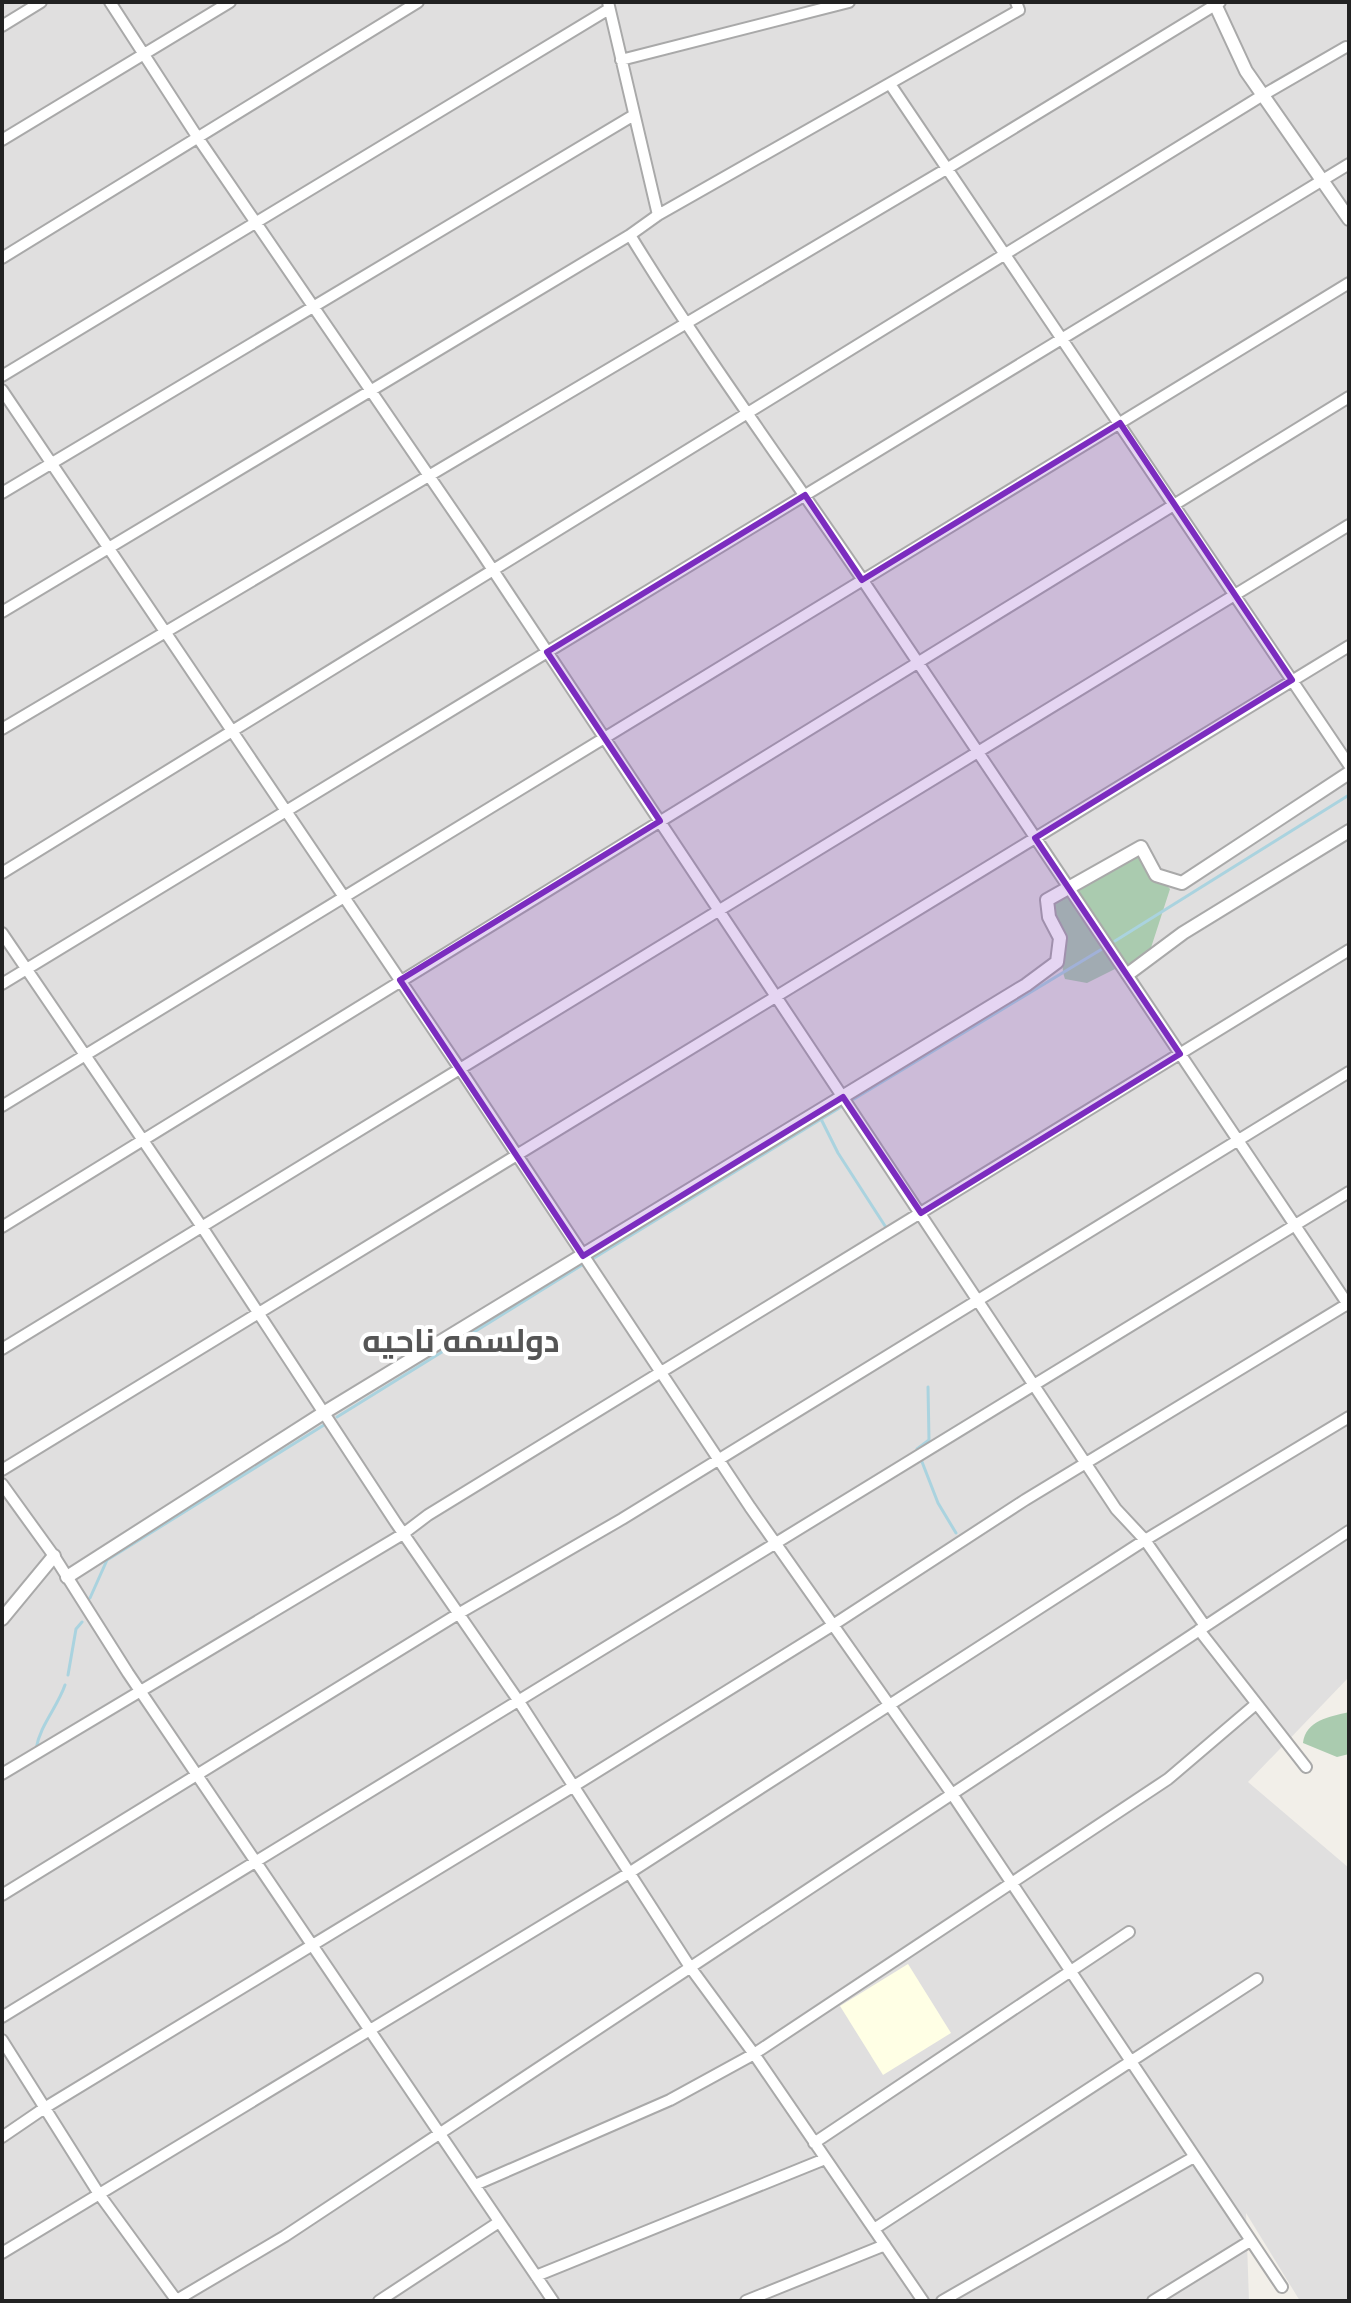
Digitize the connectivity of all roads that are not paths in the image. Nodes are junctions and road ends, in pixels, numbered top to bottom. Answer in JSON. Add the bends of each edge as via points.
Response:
{"nodes":[{"id":1,"x":41,"y":2,"type":"edge"},
{"id":2,"x":110,"y":2,"type":"edge"},
{"id":3,"x":230,"y":2,"type":"edge"},
{"id":4,"x":418,"y":2,"type":"edge"},
{"id":5,"x":849,"y":2,"type":"edge"},
{"id":6,"x":1016,"y":2,"type":"edge"},
{"id":7,"x":1216,"y":3,"type":"edge"},
{"id":8,"x":609,"y":6,"type":"edge"},
{"id":9,"x":814,"y":6,"type":"edge"},
{"id":10,"x":2,"y":26,"type":"edge"},
{"id":11,"x":1346,"y":47,"type":"dead end"},
{"id":12,"x":145,"y":54,"type":"junction"},
{"id":13,"x":621,"y":60,"type":"junction"},
{"id":14,"x":890,"y":84,"type":"junction"},
{"id":15,"x":1263,"y":95,"type":"junction"},
{"id":16,"x":634,"y":115,"type":"junction"},
{"id":17,"x":198,"y":138,"type":"junction"},
{"id":18,"x":2,"y":140,"type":"edge"},
{"id":19,"x":1349,"y":164,"type":"edge"},
{"id":20,"x":948,"y":168,"type":"junction"},
{"id":21,"x":1323,"y":180,"type":"junction"},
{"id":22,"x":658,"y":215,"type":"junction"},
{"id":23,"x":1349,"y":219,"type":"edge"},
{"id":24,"x":258,"y":221,"type":"junction"},
{"id":25,"x":630,"y":235,"type":"junction"},
{"id":26,"x":1006,"y":253,"type":"junction"},
{"id":27,"x":2,"y":258,"type":"edge"},
{"id":28,"x":1349,"y":283,"type":"edge"},
{"id":29,"x":314,"y":305,"type":"junction"},
{"id":30,"x":684,"y":324,"type":"junction"},
{"id":31,"x":1063,"y":338,"type":"junction"},
{"id":32,"x":2,"y":376,"type":"edge"},
{"id":33,"x":2,"y":390,"type":"edge"},
{"id":34,"x":372,"y":391,"type":"junction"},
{"id":35,"x":1349,"y":397,"type":"edge"},
{"id":36,"x":748,"y":411,"type":"junction"},
{"id":37,"x":1120,"y":423,"type":"junction"},
{"id":38,"x":52,"y":463,"type":"junction"},
{"id":39,"x":429,"y":475,"type":"junction"},
{"id":40,"x":2,"y":493,"type":"edge"},
{"id":41,"x":805,"y":495,"type":"junction"},
{"id":42,"x":1175,"y":504,"type":"junction"},
{"id":43,"x":1349,"y":525,"type":"edge"},
{"id":44,"x":109,"y":549,"type":"junction"},
{"id":45,"x":492,"y":569,"type":"junction"},
{"id":46,"x":862,"y":580,"type":"junction"},
{"id":47,"x":1236,"y":595,"type":"junction"},
{"id":48,"x":2,"y":612,"type":"edge"},
{"id":49,"x":166,"y":631,"type":"junction"},
{"id":50,"x":1349,"y":646,"type":"edge"},
{"id":51,"x":547,"y":652,"type":"junction"},
{"id":52,"x":917,"y":662,"type":"junction"},
{"id":53,"x":1292,"y":680,"type":"junction"},
{"id":54,"x":2,"y":729,"type":"edge"},
{"id":55,"x":232,"y":730,"type":"junction"},
{"id":56,"x":604,"y":738,"type":"junction"},
{"id":57,"x":978,"y":752,"type":"junction"},
{"id":58,"x":1349,"y":765,"type":"edge"},
{"id":59,"x":1349,"y":773,"type":"edge"},
{"id":60,"x":286,"y":811,"type":"junction"},
{"id":61,"x":660,"y":821,"type":"junction"},
{"id":62,"x":1349,"y":831,"type":"edge"},
{"id":63,"x":1035,"y":838,"type":"junction"},
{"id":64,"x":2,"y":873,"type":"edge"},
{"id":65,"x":1068,"y":887,"type":"junction"},
{"id":66,"x":344,"y":897,"type":"junction"},
{"id":67,"x":719,"y":911,"type":"junction"},
{"id":68,"x":2,"y":933,"type":"edge"},
{"id":69,"x":1349,"y":950,"type":"edge"},
{"id":70,"x":26,"y":969,"type":"junction"},
{"id":71,"x":1128,"y":974,"type":"junction"},
{"id":72,"x":400,"y":980,"type":"junction"},
{"id":73,"x":2,"y":984,"type":"edge"},
{"id":74,"x":775,"y":997,"type":"junction"},
{"id":75,"x":1180,"y":1054,"type":"junction"},
{"id":76,"x":85,"y":1055,"type":"junction"},
{"id":77,"x":460,"y":1069,"type":"junction"},
{"id":78,"x":1349,"y":1072,"type":"edge"},
{"id":79,"x":843,"y":1097,"type":"junction"},
{"id":80,"x":2,"y":1106,"type":"edge"},
{"id":81,"x":142,"y":1139,"type":"junction"},
{"id":82,"x":1238,"y":1140,"type":"junction"},
{"id":83,"x":516,"y":1155,"type":"junction"},
{"id":84,"x":1349,"y":1192,"type":"edge"},
{"id":85,"x":921,"y":1213,"type":"junction"},
{"id":86,"x":1295,"y":1225,"type":"junction"},
{"id":87,"x":2,"y":1227,"type":"edge"},
{"id":88,"x":202,"y":1227,"type":"junction"},
{"id":89,"x":583,"y":1256,"type":"junction"},
{"id":90,"x":978,"y":1299,"type":"junction"},
{"id":91,"x":1348,"y":1304,"type":"edge"},
{"id":92,"x":258,"y":1313,"type":"junction"},
{"id":93,"x":2,"y":1349,"type":"edge"},
{"id":94,"x":662,"y":1372,"type":"junction"},
{"id":95,"x":1035,"y":1385,"type":"junction"},
{"id":96,"x":325,"y":1412,"type":"junction"},
{"id":97,"x":1349,"y":1417,"type":"edge"},
{"id":98,"x":720,"y":1458,"type":"junction"},
{"id":99,"x":1086,"y":1463,"type":"junction"},
{"id":100,"x":2,"y":1470,"type":"edge"},
{"id":101,"x":2,"y":1484,"type":"edge"},
{"id":102,"x":1349,"y":1531,"type":"edge"},
{"id":103,"x":403,"y":1534,"type":"junction"},
{"id":104,"x":1145,"y":1540,"type":"junction"},
{"id":105,"x":776,"y":1543,"type":"junction"},
{"id":106,"x":54,"y":1556,"type":"junction"},
{"id":107,"x":67,"y":1577,"type":"junction"},
{"id":108,"x":458,"y":1614,"type":"junction"},
{"id":109,"x":2,"y":1619,"type":"edge"},
{"id":110,"x":833,"y":1625,"type":"junction"},
{"id":111,"x":1202,"y":1628,"type":"junction"},
{"id":112,"x":140,"y":1692,"type":"junction"},
{"id":113,"x":518,"y":1700,"type":"junction"},
{"id":114,"x":1256,"y":1704,"type":"junction"},
{"id":115,"x":890,"y":1707,"type":"junction"},
{"id":116,"x":1306,"y":1767,"type":"dead end"},
{"id":117,"x":2,"y":1774,"type":"edge"},
{"id":118,"x":198,"y":1777,"type":"junction"},
{"id":119,"x":574,"y":1786,"type":"junction"},
{"id":120,"x":952,"y":1794,"type":"junction"},
{"id":121,"x":254,"y":1861,"type":"junction"},
{"id":122,"x":629,"y":1873,"type":"junction"},
{"id":123,"x":1011,"y":1882,"type":"junction"},
{"id":124,"x":2,"y":1895,"type":"edge"},
{"id":125,"x":1129,"y":1932,"type":"dead end"},
{"id":126,"x":311,"y":1945,"type":"junction"},
{"id":127,"x":690,"y":1967,"type":"junction"},
{"id":128,"x":1070,"y":1971,"type":"junction"},
{"id":129,"x":1257,"y":1979,"type":"dead end"},
{"id":130,"x":2,"y":2017,"type":"edge"},
{"id":131,"x":368,"y":2029,"type":"junction"},
{"id":132,"x":2,"y":2040,"type":"edge"},
{"id":133,"x":754,"y":2054,"type":"junction"},
{"id":134,"x":1130,"y":2062,"type":"junction"},
{"id":135,"x":46,"y":2107,"type":"junction"},
{"id":136,"x":439,"y":2133,"type":"junction"},
{"id":137,"x":2,"y":2137,"type":"edge"},
{"id":138,"x":814,"y":2143,"type":"junction"},
{"id":139,"x":1194,"y":2157,"type":"junction"},
{"id":140,"x":825,"y":2159,"type":"junction"},
{"id":141,"x":475,"y":2185,"type":"junction"},
{"id":142,"x":99,"y":2194,"type":"junction"},
{"id":143,"x":499,"y":2222,"type":"junction"},
{"id":144,"x":874,"y":2229,"type":"junction"},
{"id":145,"x":1250,"y":2241,"type":"junction"},
{"id":146,"x":885,"y":2245,"type":"junction"},
{"id":147,"x":2,"y":2253,"type":"edge"},
{"id":148,"x":536,"y":2276,"type":"junction"},
{"id":149,"x":1282,"y":2287,"type":"dead end"},
{"id":150,"x":176,"y":2301,"type":"edge"},
{"id":151,"x":379,"y":2301,"type":"edge"},
{"id":152,"x":553,"y":2301,"type":"edge"},
{"id":153,"x":746,"y":2301,"type":"edge"},
{"id":154,"x":923,"y":2301,"type":"edge"},
{"id":155,"x":942,"y":2301,"type":"edge"},
{"id":156,"x":1153,"y":2301,"type":"edge"}],
"edges":[{"from":1,"to":10,"type":"street"},
{"from":2,"to":12,"type":"street"},
{"from":3,"to":12,"type":"street"},
{"from":4,"to":17,"type":"street"},
{"from":5,"to":9,"type":"street"},
{"from":6,"to":14,"type":"street","via":[[1019,10]]},
{"from":7,"to":15,"type":"street","via":[[1246,71]]},
{"from":7,"to":20,"type":"street"},
{"from":8,"to":13,"type":"street"},
{"from":8,"to":24,"type":"street"},
{"from":9,"to":13,"type":"street"},
{"from":11,"to":15,"type":"street"},
{"from":12,"to":17,"type":"street"},
{"from":12,"to":18,"type":"street"},
{"from":13,"to":16,"type":"street"},
{"from":14,"to":20,"type":"street"},
{"from":14,"to":22,"type":"street"},
{"from":15,"to":21,"type":"street"},
{"from":15,"to":26,"type":"street"},
{"from":16,"to":22,"type":"street"},
{"from":16,"to":29,"type":"street"},
{"from":17,"to":24,"type":"street"},
{"from":17,"to":27,"type":"street"},
{"from":19,"to":21,"type":"street"},
{"from":20,"to":26,"type":"street"},
{"from":20,"to":30,"type":"street"},
{"from":21,"to":23,"type":"street"},
{"from":21,"to":31,"type":"street"},
{"from":22,"to":25,"type":"street"},
{"from":24,"to":29,"type":"street"},
{"from":24,"to":32,"type":"street"},
{"from":25,"to":30,"type":"street"},
{"from":25,"to":34,"type":"street"},
{"from":26,"to":31,"type":"street"},
{"from":26,"to":36,"type":"street"},
{"from":28,"to":37,"type":"street"},
{"from":29,"to":34,"type":"street"},
{"from":29,"to":38,"type":"street"},
{"from":30,"to":36,"type":"street"},
{"from":30,"to":39,"type":"street"},
{"from":31,"to":37,"type":"street"},
{"from":31,"to":41,"type":"street"},
{"from":33,"to":38,"type":"street"},
{"from":34,"to":39,"type":"street"},
{"from":34,"to":44,"type":"street"},
{"from":35,"to":42,"type":"street"},
{"from":36,"to":41,"type":"street"},
{"from":36,"to":45,"type":"street"},
{"from":37,"to":42,"type":"street"},
{"from":37,"to":46,"type":"street"},
{"from":38,"to":40,"type":"street"},
{"from":38,"to":44,"type":"street"},
{"from":39,"to":45,"type":"street"},
{"from":39,"to":49,"type":"street"},
{"from":41,"to":46,"type":"street"},
{"from":41,"to":51,"type":"street"},
{"from":42,"to":47,"type":"street"},
{"from":42,"to":52,"type":"street"},
{"from":43,"to":47,"type":"street"},
{"from":44,"to":48,"type":"street"},
{"from":44,"to":49,"type":"street"},
{"from":45,"to":51,"type":"street"},
{"from":45,"to":55,"type":"street"},
{"from":46,"to":52,"type":"street"},
{"from":46,"to":56,"type":"street"},
{"from":47,"to":53,"type":"street"},
{"from":47,"to":57,"type":"street"},
{"from":49,"to":54,"type":"street"},
{"from":49,"to":55,"type":"street"},
{"from":50,"to":53,"type":"street"},
{"from":51,"to":56,"type":"street"},
{"from":51,"to":60,"type":"street"},
{"from":52,"to":57,"type":"street"},
{"from":52,"to":61,"type":"street"},
{"from":53,"to":58,"type":"street"},
{"from":53,"to":63,"type":"street"},
{"from":55,"to":60,"type":"street"},
{"from":55,"to":64,"type":"street"},
{"from":56,"to":61,"type":"street"},
{"from":56,"to":66,"type":"street"},
{"from":57,"to":63,"type":"street"},
{"from":57,"to":67,"type":"street"},
{"from":59,"to":65,"type":"street","via":[[1182,883],[1156,875],[1141,847]]},
{"from":60,"to":66,"type":"street"},
{"from":60,"to":70,"type":"street"},
{"from":61,"to":67,"type":"street"},
{"from":61,"to":72,"type":"street"},
{"from":62,"to":71,"type":"street","via":[[1183,933]]},
{"from":63,"to":65,"type":"street"},
{"from":63,"to":74,"type":"street"},
{"from":65,"to":71,"type":"street"},
{"from":65,"to":79,"type":"street","via":[[1047,900],[1060,938],[1057,962]]},
{"from":66,"to":72,"type":"street"},
{"from":66,"to":76,"type":"street"},
{"from":67,"to":74,"type":"street"},
{"from":67,"to":77,"type":"street"},
{"from":68,"to":70,"type":"street"},
{"from":69,"to":75,"type":"street"},
{"from":70,"to":73,"type":"street"},
{"from":70,"to":76,"type":"street"},
{"from":71,"to":75,"type":"street"},
{"from":72,"to":77,"type":"street"},
{"from":72,"to":81,"type":"street"},
{"from":74,"to":79,"type":"street"},
{"from":74,"to":83,"type":"street"},
{"from":75,"to":82,"type":"street"},
{"from":75,"to":85,"type":"street"},
{"from":76,"to":80,"type":"street"},
{"from":76,"to":81,"type":"street"},
{"from":77,"to":83,"type":"street"},
{"from":77,"to":88,"type":"street"},
{"from":78,"to":82,"type":"street"},
{"from":79,"to":85,"type":"street"},
{"from":79,"to":89,"type":"street"},
{"from":81,"to":87,"type":"street"},
{"from":81,"to":88,"type":"street"},
{"from":82,"to":86,"type":"street"},
{"from":82,"to":90,"type":"street"},
{"from":83,"to":89,"type":"street"},
{"from":83,"to":92,"type":"street"},
{"from":84,"to":86,"type":"street"},
{"from":85,"to":90,"type":"street"},
{"from":85,"to":94,"type":"street"},
{"from":86,"to":91,"type":"street"},
{"from":86,"to":95,"type":"street"},
{"from":88,"to":92,"type":"street"},
{"from":88,"to":93,"type":"street"},
{"from":89,"to":94,"type":"street"},
{"from":89,"to":96,"type":"street"},
{"from":90,"to":95,"type":"street"},
{"from":90,"to":98,"type":"street"},
{"from":91,"to":99,"type":"street"},
{"from":92,"to":96,"type":"street"},
{"from":92,"to":100,"type":"street"},
{"from":94,"to":98,"type":"street"},
{"from":94,"to":103,"type":"street"},
{"from":95,"to":99,"type":"street"},
{"from":95,"to":105,"type":"street"},
{"from":96,"to":103,"type":"street"},
{"from":96,"to":107,"type":"street"},
{"from":97,"to":104,"type":"street"},
{"from":98,"to":105,"type":"street"},
{"from":98,"to":108,"type":"street"},
{"from":99,"to":104,"type":"street","via":[[1116,1509]]},
{"from":99,"to":110,"type":"street"},
{"from":101,"to":106,"type":"street"},
{"from":102,"to":111,"type":"street"},
{"from":103,"to":108,"type":"street"},
{"from":103,"to":112,"type":"street"},
{"from":104,"to":111,"type":"street"},
{"from":104,"to":115,"type":"street"},
{"from":105,"to":110,"type":"street"},
{"from":105,"to":113,"type":"street"},
{"from":106,"to":107,"type":"street"},
{"from":106,"to":109,"type":"street"},
{"from":107,"to":112,"type":"street"},
{"from":108,"to":113,"type":"street"},
{"from":108,"to":118,"type":"street"},
{"from":110,"to":115,"type":"street"},
{"from":110,"to":119,"type":"street"},
{"from":111,"to":114,"type":"street"},
{"from":111,"to":120,"type":"street"},
{"from":112,"to":117,"type":"street"},
{"from":112,"to":118,"type":"street"},
{"from":113,"to":119,"type":"street"},
{"from":113,"to":121,"type":"street"},
{"from":114,"to":116,"type":"street"},
{"from":114,"to":123,"type":"street","via":[[1168,1779]]},
{"from":115,"to":120,"type":"street"},
{"from":115,"to":122,"type":"street"},
{"from":118,"to":121,"type":"street"},
{"from":118,"to":124,"type":"street"},
{"from":119,"to":122,"type":"street"},
{"from":119,"to":126,"type":"street"},
{"from":120,"to":123,"type":"street"},
{"from":120,"to":127,"type":"street"},
{"from":121,"to":126,"type":"street"},
{"from":121,"to":130,"type":"street"},
{"from":122,"to":127,"type":"street"},
{"from":122,"to":131,"type":"street"},
{"from":123,"to":128,"type":"street"},
{"from":123,"to":133,"type":"street"},
{"from":125,"to":128,"type":"street"},
{"from":126,"to":131,"type":"street"},
{"from":126,"to":135,"type":"street"},
{"from":127,"to":133,"type":"street"},
{"from":127,"to":136,"type":"street"},
{"from":128,"to":134,"type":"street"},
{"from":128,"to":138,"type":"street"},
{"from":129,"to":134,"type":"street"},
{"from":131,"to":136,"type":"street"},
{"from":131,"to":142,"type":"street"},
{"from":132,"to":135,"type":"street"},
{"from":133,"to":138,"type":"street"},
{"from":133,"to":141,"type":"street","via":[[670,2100]]},
{"from":134,"to":139,"type":"street"},
{"from":134,"to":144,"type":"street"},
{"from":135,"to":137,"type":"street"},
{"from":135,"to":142,"type":"street"},
{"from":136,"to":141,"type":"street"},
{"from":136,"to":150,"type":"street"},
{"from":138,"to":140,"type":"street"},
{"from":139,"to":145,"type":"street"},
{"from":139,"to":155,"type":"street"},
{"from":140,"to":144,"type":"street"},
{"from":140,"to":148,"type":"street"},
{"from":141,"to":143,"type":"street"},
{"from":142,"to":147,"type":"street"},
{"from":142,"to":150,"type":"street"},
{"from":143,"to":148,"type":"street"},
{"from":143,"to":151,"type":"street"},
{"from":144,"to":146,"type":"street"},
{"from":145,"to":149,"type":"street"},
{"from":145,"to":156,"type":"street"},
{"from":146,"to":153,"type":"street"},
{"from":146,"to":154,"type":"street"},
{"from":148,"to":152,"type":"street"}]}
